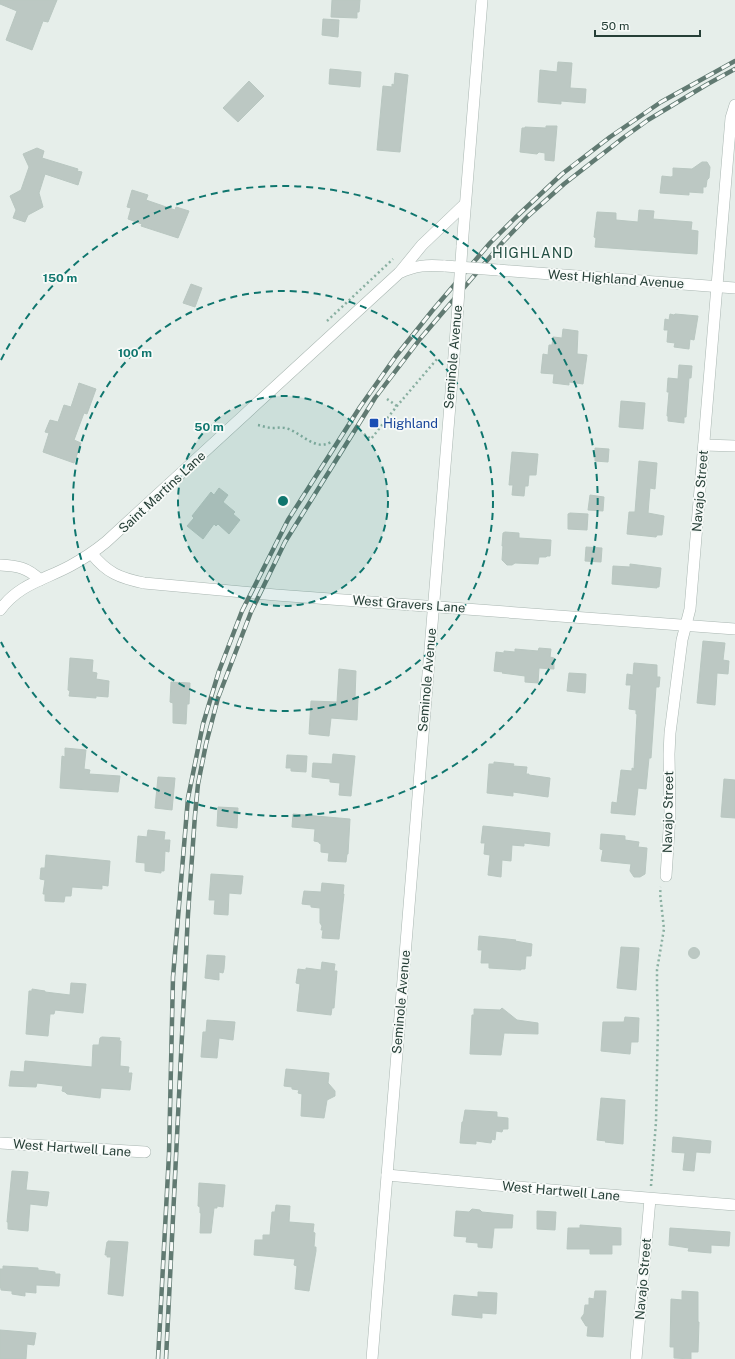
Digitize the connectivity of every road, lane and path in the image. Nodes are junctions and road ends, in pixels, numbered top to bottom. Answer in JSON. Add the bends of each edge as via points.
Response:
{"nodes":[{"id":1,"x":482,"y":0,"type":"edge"},
{"id":2,"x":735,"y":105,"type":"edge"},
{"id":3,"x":465,"y":204,"type":"junction"},
{"id":4,"x":392,"y":259,"type":"dead end"},
{"id":5,"x":460,"y":267,"type":"junction"},
{"id":6,"x":498,"y":270,"type":"joint"},
{"id":7,"x":399,"y":273,"type":"junction"},
{"id":8,"x":718,"y":287,"type":"junction"},
{"id":9,"x":735,"y":288,"type":"edge"},
{"id":10,"x":327,"y":321,"type":"dead end"},
{"id":11,"x":437,"y":358,"type":"dead end"},
{"id":12,"x":388,"y":399,"type":"dead end"},
{"id":13,"x":397,"y":406,"type":"junction"},
{"id":14,"x":258,"y":425,"type":"dead end"},
{"id":15,"x":364,"y":434,"type":"dead end"},
{"id":16,"x":331,"y":442,"type":"dead end"},
{"id":17,"x":704,"y":445,"type":"junction"},
{"id":18,"x":735,"y":446,"type":"edge"},
{"id":19,"x":92,"y":554,"type":"junction"},
{"id":20,"x":0,"y":565,"type":"edge"},
{"id":21,"x":40,"y":580,"type":"junction"},
{"id":22,"x":433,"y":606,"type":"junction"},
{"id":23,"x":0,"y":610,"type":"edge"},
{"id":24,"x":686,"y":626,"type":"junction"},
{"id":25,"x":735,"y":629,"type":"edge"},
{"id":26,"x":666,"y":876,"type":"joint"},
{"id":27,"x":0,"y":1143,"type":"edge"},
{"id":28,"x":145,"y":1152,"type":"dead end"},
{"id":29,"x":387,"y":1175,"type":"junction"},
{"id":30,"x":650,"y":1199,"type":"junction"},
{"id":31,"x":735,"y":1205,"type":"edge"},
{"id":32,"x":372,"y":1359,"type":"edge"},
{"id":33,"x":636,"y":1359,"type":"edge"}],
"edges":[{"from":1,"to":3,"type":"street","name":"Seminole Avenue"},
{"from":2,"to":8,"type":"street","name":"Navajo Street","via":[[731,118]]},
{"from":3,"to":5,"type":"street","name":"Seminole Avenue","bridge":true},
{"from":3,"to":7,"type":"street","name":"Saint Martins Lane","via":[[422,245]]},
{"from":4,"to":10,"type":"path"},
{"from":5,"to":6,"type":"street","name":"Saint Martins Lane","bridge":true},
{"from":5,"to":7,"type":"street","name":"Saint Martins Lane","bridge":true,"via":[[422,266]]},
{"from":5,"to":22,"type":"street","name":"Seminole Avenue","bridge":true},
{"from":6,"to":8,"type":"street","name":"West Highland Avenue"},
{"from":7,"to":19,"type":"street","name":"Saint Martins Lane"},
{"from":8,"to":9,"type":"street","name":"West Highland Avenue"},
{"from":8,"to":17,"type":"street","name":"Navajo Street"},
{"from":11,"to":13,"type":"path"},
{"from":12,"to":13,"type":"path"},
{"from":13,"to":15,"type":"path","via":[[372,439]]},
{"from":14,"to":16,"type":"path","via":[[288,428],[317,444],[326,445]]},
{"from":17,"to":18,"type":"street"},
{"from":17,"to":24,"type":"street","name":"Navajo Street","via":[[690,609]]},
{"from":19,"to":21,"type":"street","name":"Saint Martins Lane"},
{"from":19,"to":22,"type":"street","name":"West Gravers Lane","via":[[114,574],[144,583]]},
{"from":20,"to":21,"type":"street","via":[[28,569]]},
{"from":21,"to":23,"type":"street","name":"Saint Martins Lane","via":[[20,589]]},
{"from":22,"to":24,"type":"street","name":"West Gravers Lane"},
{"from":22,"to":29,"type":"street","name":"Seminole Avenue"},
{"from":24,"to":25,"type":"street","name":"West Gravers Lane"},
{"from":24,"to":26,"type":"street","name":"Navajo Street","via":[[670,733],[670,815]]},
{"from":26,"to":30,"type":"path","via":[[660,894],[664,929],[656,988],[656,1122]]},
{"from":27,"to":28,"type":"street","name":"West Hartwell Lane"},
{"from":29,"to":30,"type":"street","name":"West Hartwell Lane"},
{"from":29,"to":32,"type":"street","name":"Seminole Avenue"},
{"from":30,"to":31,"type":"street","name":"West Hartwell Lane"},
{"from":30,"to":33,"type":"street","name":"Navajo Street"}]}
